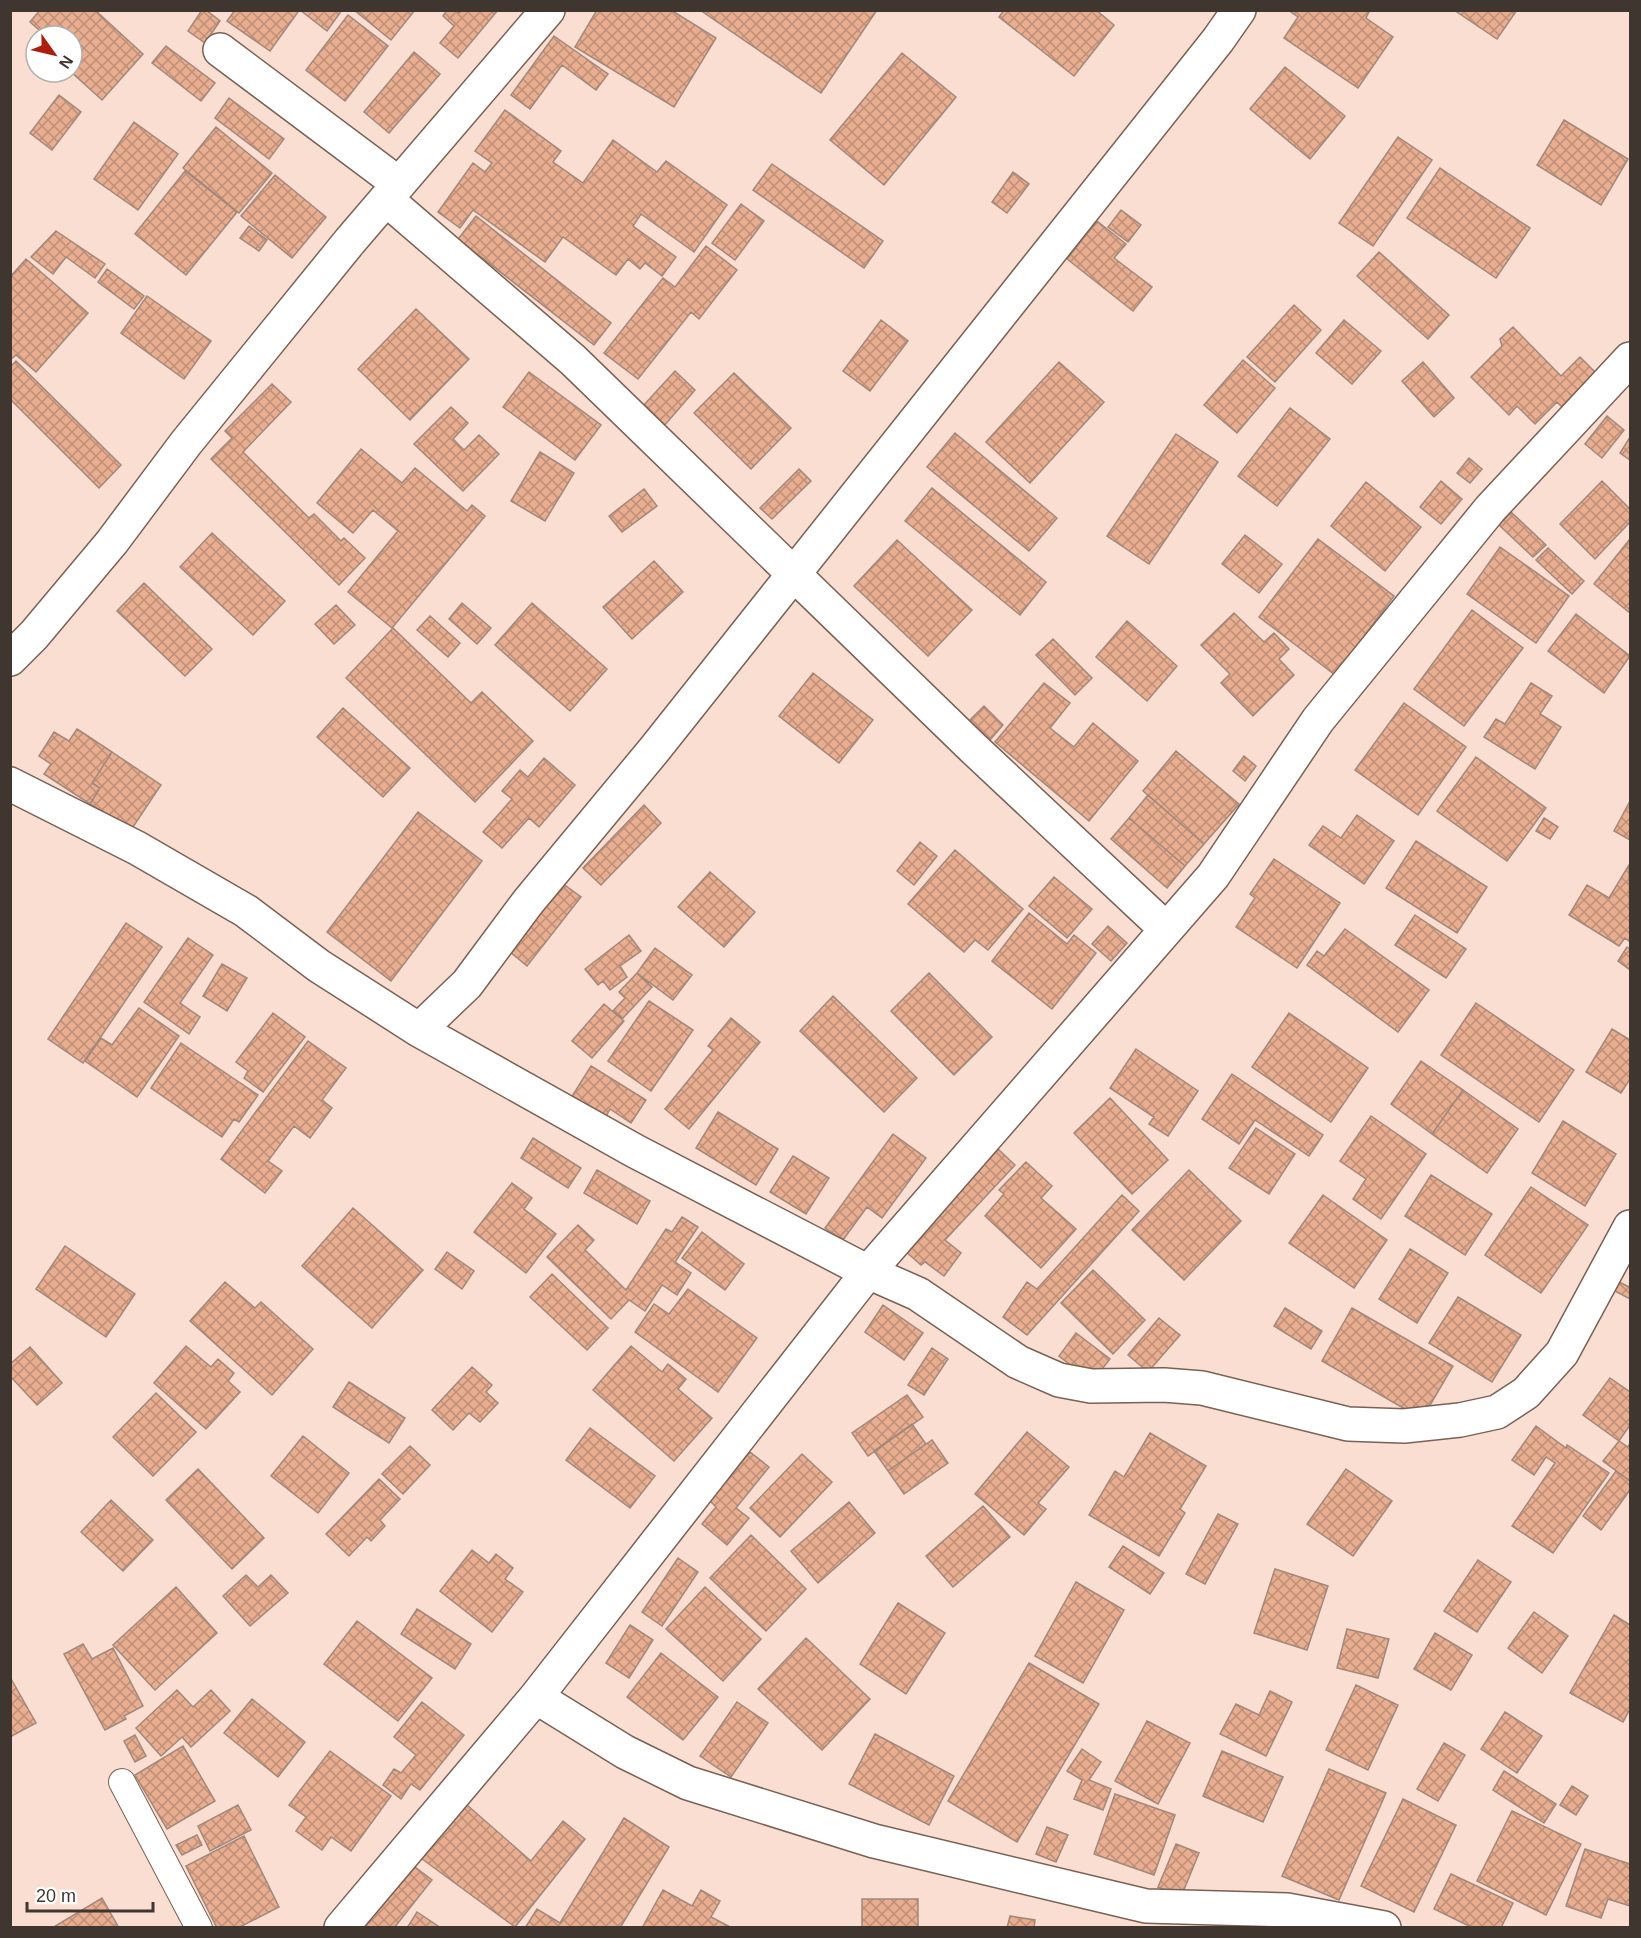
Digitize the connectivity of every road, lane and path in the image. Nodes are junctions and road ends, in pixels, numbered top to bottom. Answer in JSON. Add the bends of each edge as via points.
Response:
{"nodes":[{"id":1,"x":548,"y":10,"type":"edge"},
{"id":2,"x":1239,"y":10,"type":"edge"},
{"id":3,"x":220,"y":50,"type":"dead end"},
{"id":4,"x":392,"y":191,"type":"junction"},
{"id":5,"x":1630,"y":359,"type":"edge"},
{"id":6,"x":794,"y":575,"type":"junction"},
{"id":7,"x":10,"y":659,"type":"edge"},
{"id":8,"x":10,"y":784,"type":"edge"},
{"id":9,"x":1166,"y":929,"type":"junction"},
{"id":10,"x":419,"y":1030,"type":"junction"},
{"id":11,"x":1630,"y":1227,"type":"edge"},
{"id":12,"x":868,"y":1272,"type":"junction"},
{"id":13,"x":536,"y":1697,"type":"junction"},
{"id":14,"x":122,"y":1782,"type":"dead end"},
{"id":15,"x":199,"y":1928,"type":"edge"},
{"id":16,"x":341,"y":1928,"type":"edge"},
{"id":17,"x":1384,"y":1928,"type":"edge"}],
"edges":[{"from":1,"to":4,"type":"street"},
{"from":2,"to":6,"type":"street"},
{"from":3,"to":4,"type":"street"},
{"from":4,"to":6,"type":"street","via":[[653,435]]},
{"from":4,"to":7,"type":"street","via":[[186,443],[112,543]]},
{"from":5,"to":9,"type":"street","via":[[1490,509],[1318,720],[1213,876]]},
{"from":6,"to":9,"type":"street"},
{"from":6,"to":10,"type":"street","via":[[528,902],[467,984]]},
{"from":8,"to":10,"type":"street","via":[[137,848],[246,911],[319,966]]},
{"from":9,"to":12,"type":"street"},
{"from":10,"to":12,"type":"street","via":[[635,1151]]},
{"from":11,"to":12,"type":"street","via":[[1562,1353],[1526,1393],[1497,1412],[1404,1426],[1348,1424],[1202,1388],[1091,1386],[1059,1380],[1018,1362],[918,1294]]},
{"from":12,"to":13,"type":"street"},
{"from":13,"to":16,"type":"street"},
{"from":13,"to":17,"type":"street","via":[[625,1752],[688,1783],[874,1841],[1146,1906],[1287,1911]]},
{"from":14,"to":15,"type":"lane"}]}
